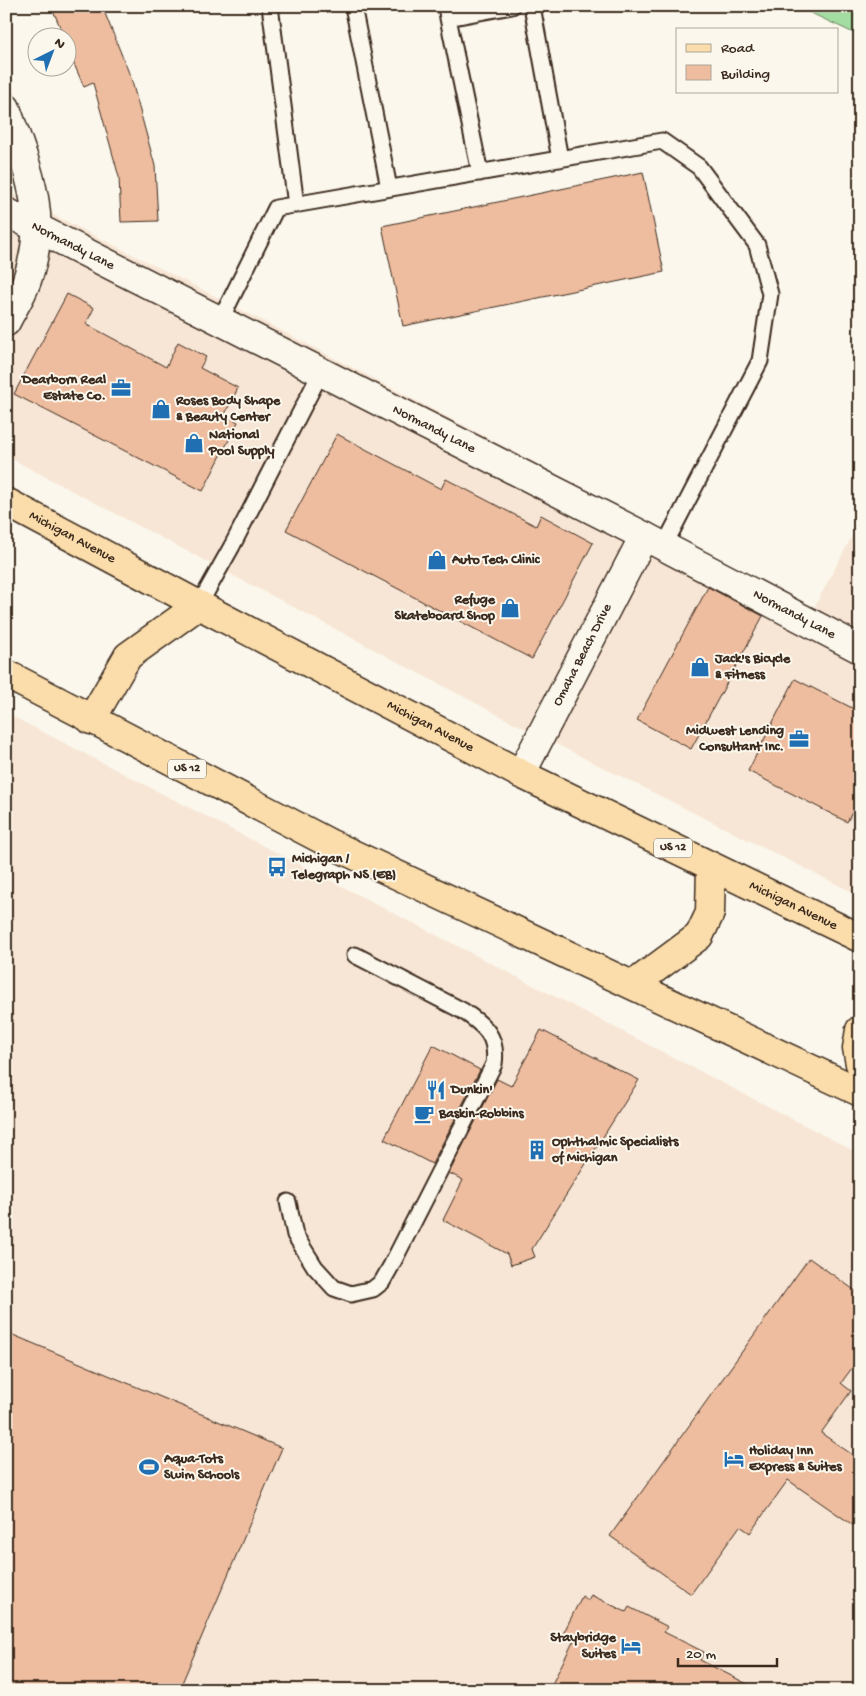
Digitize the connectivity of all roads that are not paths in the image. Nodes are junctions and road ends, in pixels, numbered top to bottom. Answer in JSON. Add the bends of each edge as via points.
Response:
{"nodes":[{"id":1,"x":270,"y":6,"type":"edge"},
{"id":2,"x":353,"y":6,"type":"edge"},
{"id":3,"x":512,"y":6,"type":"edge"},
{"id":4,"x":532,"y":6,"type":"edge"},
{"id":5,"x":447,"y":12,"type":"edge"},
{"id":6,"x":6,"y":108,"type":"edge"},
{"id":7,"x":560,"y":159,"type":"junction"},
{"id":8,"x":480,"y":173,"type":"junction"},
{"id":9,"x":388,"y":188,"type":"junction"},
{"id":10,"x":296,"y":205,"type":"junction"},
{"id":11,"x":6,"y":212,"type":"edge"},
{"id":12,"x":37,"y":228,"type":"junction"},
{"id":13,"x":220,"y":321,"type":"junction"},
{"id":14,"x":6,"y":322,"type":"edge"},
{"id":15,"x":321,"y":372,"type":"junction"},
{"id":16,"x":6,"y":502,"type":"edge"},
{"id":17,"x":654,"y":541,"type":"junction"},
{"id":18,"x":199,"y":605,"type":"junction"},
{"id":19,"x":860,"y":648,"type":"edge"},
{"id":20,"x":6,"y":674,"type":"edge"},
{"id":21,"x":91,"y":720,"type":"junction"},
{"id":22,"x":521,"y":774,"type":"junction"},
{"id":23,"x":712,"y":868,"type":"junction"},
{"id":24,"x":860,"y":938,"type":"edge"},
{"id":25,"x":355,"y":955,"type":"dead end"},
{"id":26,"x":633,"y":985,"type":"junction"},
{"id":27,"x":860,"y":1030,"type":"edge"},
{"id":28,"x":860,"y":1064,"type":"edge"},
{"id":29,"x":860,"y":1092,"type":"edge"},
{"id":30,"x":288,"y":1202,"type":"dead end"}],
"edges":[{"from":1,"to":10,"type":"lane"},
{"from":2,"to":9,"type":"lane"},
{"from":3,"to":5,"type":"lane"},
{"from":4,"to":7,"type":"lane"},
{"from":5,"to":8,"type":"lane"},
{"from":6,"to":12,"type":"street","via":[[32,182]]},
{"from":7,"to":8,"type":"lane"},
{"from":7,"to":17,"type":"lane","via":[[662,141],[700,167],[757,245],[770,294],[760,361]]},
{"from":8,"to":9,"type":"lane"},
{"from":9,"to":10,"type":"lane"},
{"from":10,"to":13,"type":"lane","via":[[276,208]]},
{"from":11,"to":12,"type":"street","name":"Normandy Lane"},
{"from":12,"to":13,"type":"street","name":"Normandy Lane"},
{"from":12,"to":14,"type":"street","via":[[35,252],[26,282]]},
{"from":13,"to":15,"type":"street","name":"Normandy Lane"},
{"from":15,"to":17,"type":"street","name":"Normandy Lane"},
{"from":15,"to":18,"type":"lane"},
{"from":16,"to":18,"type":"main road","name":"Michigan Avenue","number":"US 12"},
{"from":17,"to":19,"type":"street","name":"Normandy Lane"},
{"from":17,"to":22,"type":"street","name":"Omaha Beach Drive"},
{"from":18,"to":21,"type":"main road","via":[[128,656]]},
{"from":18,"to":22,"type":"main road","name":"Michigan Avenue","number":"US 12"},
{"from":20,"to":21,"type":"main road","number":"US 12"},
{"from":21,"to":26,"type":"main road","number":"US 12","via":[[337,846]]},
{"from":22,"to":23,"type":"main road","name":"Michigan Avenue","number":"US 12"},
{"from":23,"to":24,"type":"main road","name":"Michigan Avenue","number":"US 12"},
{"from":23,"to":26,"type":"main road","via":[[710,913],[699,936]]},
{"from":25,"to":30,"type":"lane","via":[[463,1010],[494,1041],[494,1064],[391,1266],[382,1282],[373,1289],[351,1294],[334,1288],[315,1267],[295,1234]]},
{"from":26,"to":29,"type":"main road","number":"US 12"},
{"from":27,"to":28,"type":"main road","via":[[857,1048]]}]}
